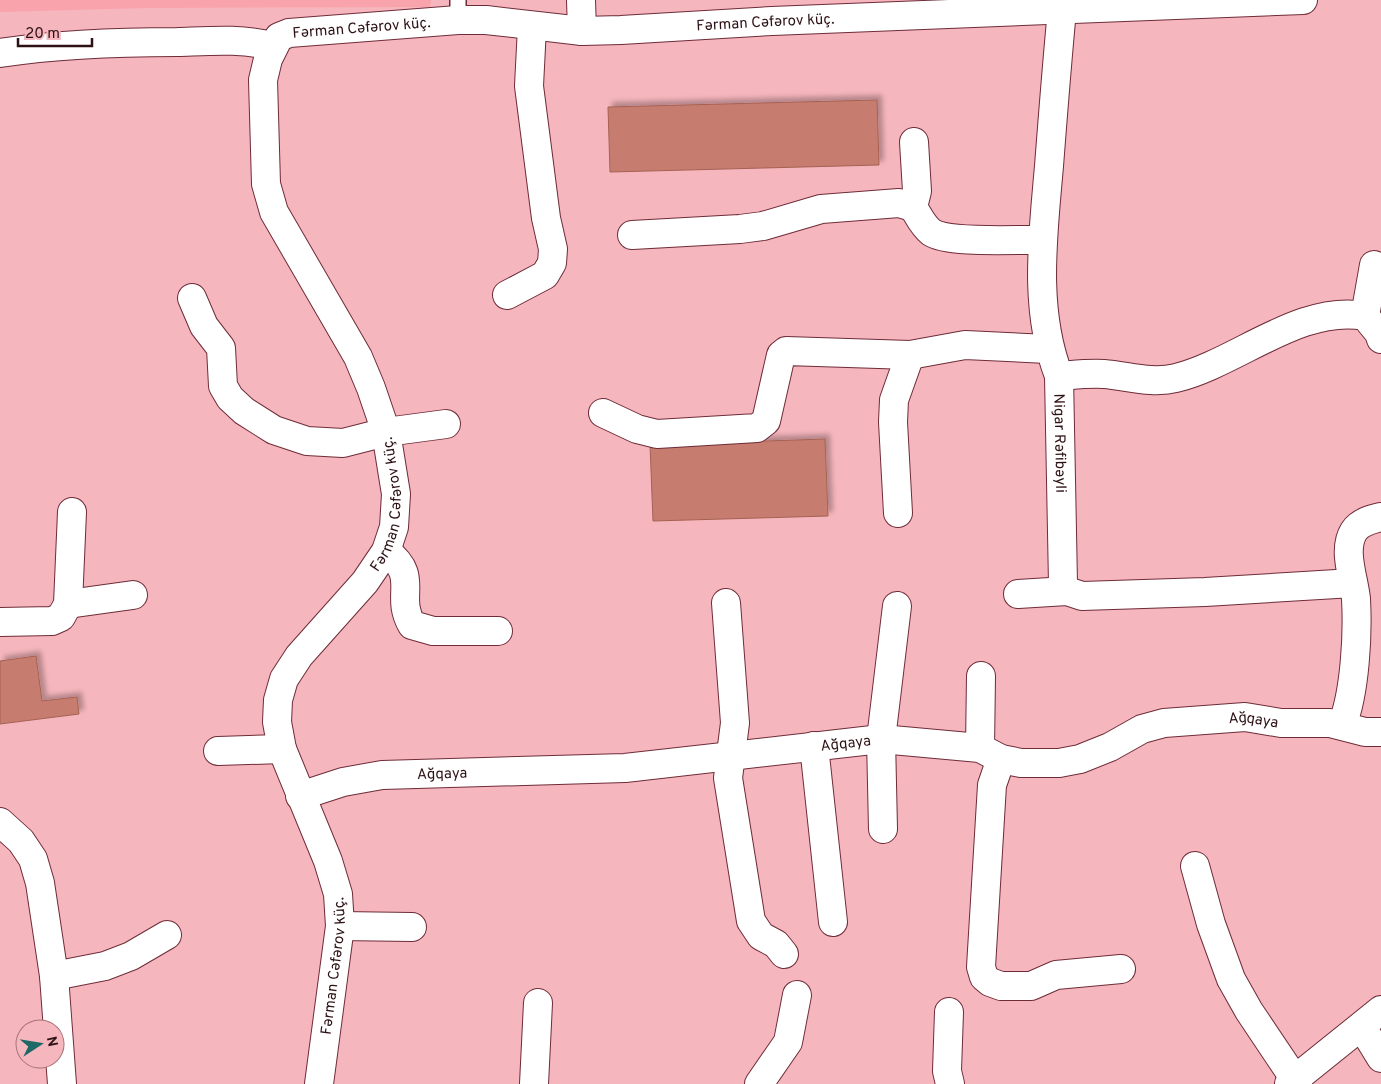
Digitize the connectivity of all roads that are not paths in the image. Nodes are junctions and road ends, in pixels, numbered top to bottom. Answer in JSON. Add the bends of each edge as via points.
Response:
{"nodes":[{"id":1,"x":581,"y":0,"type":"edge"},
{"id":2,"x":1303,"y":0,"type":"edge"},
{"id":3,"x":458,"y":10,"type":"edge"},
{"id":4,"x":1062,"y":10,"type":"junction"},
{"id":5,"x":532,"y":27,"type":"junction"},
{"id":6,"x":582,"y":31,"type":"junction"},
{"id":7,"x":272,"y":46,"type":"junction"},
{"id":8,"x":0,"y":53,"type":"edge"},
{"id":9,"x":914,"y":142,"type":"dead end"},
{"id":10,"x":913,"y":207,"type":"junction"},
{"id":11,"x":632,"y":235,"type":"dead end"},
{"id":12,"x":1042,"y":240,"type":"junction"},
{"id":13,"x":1374,"y":265,"type":"dead end"},
{"id":14,"x":507,"y":295,"type":"dead end"},
{"id":15,"x":192,"y":298,"type":"dead end"},
{"id":16,"x":1366,"y":316,"type":"junction"},
{"id":17,"x":1381,"y":340,"type":"edge"},
{"id":18,"x":1048,"y":349,"type":"junction"},
{"id":19,"x":910,"y":355,"type":"junction"},
{"id":20,"x":1059,"y":376,"type":"junction"},
{"id":21,"x":604,"y":413,"type":"dead end"},
{"id":22,"x":446,"y":424,"type":"dead end"},
{"id":23,"x":386,"y":432,"type":"junction"},
{"id":24,"x":72,"y":512,"type":"dead end"},
{"id":25,"x":898,"y":513,"type":"dead end"},
{"id":26,"x":1381,"y":517,"type":"edge"},
{"id":27,"x":386,"y":550,"type":"junction"},
{"id":28,"x":1353,"y":582,"type":"junction"},
{"id":29,"x":1067,"y":591,"type":"junction"},
{"id":30,"x":1018,"y":594,"type":"dead end"},
{"id":31,"x":133,"y":595,"type":"dead end"},
{"id":32,"x":726,"y":603,"type":"dead end"},
{"id":33,"x":68,"y":604,"type":"junction"},
{"id":34,"x":897,"y":606,"type":"dead end"},
{"id":35,"x":0,"y":622,"type":"edge"},
{"id":36,"x":498,"y":631,"type":"dead end"},
{"id":37,"x":981,"y":676,"type":"dead end"},
{"id":38,"x":1342,"y":725,"type":"junction"},
{"id":39,"x":1381,"y":732,"type":"edge"},
{"id":40,"x":881,"y":739,"type":"junction"},
{"id":41,"x":814,"y":746,"type":"junction"},
{"id":42,"x":282,"y":749,"type":"junction"},
{"id":43,"x":218,"y":751,"type":"dead end"},
{"id":44,"x":991,"y":754,"type":"junction"},
{"id":45,"x":730,"y":756,"type":"junction"},
{"id":46,"x":300,"y":796,"type":"junction"},
{"id":47,"x":0,"y":822,"type":"edge"},
{"id":48,"x":883,"y":829,"type":"dead end"},
{"id":49,"x":1195,"y":866,"type":"dead end"},
{"id":50,"x":833,"y":922,"type":"dead end"},
{"id":51,"x":340,"y":926,"type":"junction"},
{"id":52,"x":412,"y":927,"type":"dead end"},
{"id":53,"x":167,"y":935,"type":"dead end"},
{"id":54,"x":784,"y":954,"type":"dead end"},
{"id":55,"x":1121,"y":969,"type":"dead end"},
{"id":56,"x":54,"y":976,"type":"junction"},
{"id":57,"x":797,"y":996,"type":"dead end"},
{"id":58,"x":538,"y":1003,"type":"dead end"},
{"id":59,"x":949,"y":1012,"type":"dead end"},
{"id":60,"x":1372,"y":1018,"type":"edge"},
{"id":61,"x":1381,"y":1058,"type":"edge"},
{"id":62,"x":1294,"y":1083,"type":"edge"},
{"id":63,"x":62,"y":1084,"type":"edge"},
{"id":64,"x":319,"y":1084,"type":"edge"},
{"id":65,"x":534,"y":1084,"type":"edge"},
{"id":66,"x":759,"y":1084,"type":"edge"},
{"id":67,"x":950,"y":1084,"type":"edge"}],
"edges":[{"from":1,"to":6,"type":"street"},
{"from":2,"to":4,"type":"street","name":"Fərman Cəfərov küç."},
{"from":3,"to":5,"type":"street","name":"Fərman Cəfərov küç.","via":[[486,20]]},
{"from":3,"to":7,"type":"street","name":"Fərman Cəfərov küç.","via":[[289,33],[279,37]]},
{"from":4,"to":6,"type":"street","name":"Fərman Cəfərov küç."},
{"from":4,"to":12,"type":"street","name":"Nigar Rəfibəyli"},
{"from":5,"to":6,"type":"street","name":"Fərman Cəfərov küç."},
{"from":5,"to":14,"type":"street","via":[[529,86],[546,218],[553,248],[552,263],[545,276]]},
{"from":7,"to":8,"type":"street","via":[[228,41],[83,43]]},
{"from":7,"to":23,"type":"street","name":"Fərman Cəfərov küç.","via":[[263,80],[266,184],[274,212],[358,357]]},
{"from":9,"to":10,"type":"street","via":[[917,191]]},
{"from":10,"to":11,"type":"street","via":[[899,203],[821,209],[748,228]]},
{"from":10,"to":12,"type":"street","via":[[932,232],[948,238]]},
{"from":12,"to":18,"type":"street","name":"Nigar Rəfibəyli","via":[[1042,299]]},
{"from":13,"to":16,"type":"street"},
{"from":15,"to":23,"type":"street","via":[[204,326],[221,348],[222,386],[244,411],[274,430],[307,441],[343,443]]},
{"from":16,"to":17,"type":"street","via":[[1379,332]]},
{"from":16,"to":20,"type":"street","via":[[1348,313],[1322,318],[1174,379],[1142,380],[1103,374]]},
{"from":18,"to":19,"type":"street","via":[[965,344]]},
{"from":18,"to":20,"type":"street","name":"Nigar Rəfibəyli"},
{"from":19,"to":21,"type":"street","via":[[786,351],[781,355],[766,421],[757,428],[657,434],[637,429]]},
{"from":19,"to":25,"type":"street","via":[[894,400]]},
{"from":20,"to":29,"type":"street","name":"Nigar Rəfibəyli","via":[[1062,575]]},
{"from":22,"to":23,"type":"street"},
{"from":23,"to":27,"type":"street","name":"Fərman Cəfərov küç.","via":[[396,494],[394,527]]},
{"from":24,"to":33,"type":"street"},
{"from":26,"to":28,"type":"street","via":[[1366,521],[1355,530],[1351,539]]},
{"from":27,"to":36,"type":"street","via":[[399,560],[405,575],[405,614],[412,625],[433,631]]},
{"from":27,"to":42,"type":"street","name":"Fərman Cəfərov küç.","via":[[365,582],[298,656],[284,679],[278,700],[277,722]]},
{"from":28,"to":29,"type":"street","via":[[1091,596]]},
{"from":28,"to":38,"type":"street","via":[[1356,618],[1351,694]]},
{"from":29,"to":30,"type":"street"},
{"from":31,"to":33,"type":"street"},
{"from":32,"to":45,"type":"street","via":[[735,723]]},
{"from":33,"to":35,"type":"street","via":[[61,617],[52,621]]},
{"from":34,"to":40,"type":"street"},
{"from":37,"to":44,"type":"street"},
{"from":38,"to":39,"type":"street","name":"Ağqaya","via":[[1365,732]]},
{"from":38,"to":44,"type":"street","name":"Ağqaya","via":[[1245,717],[1164,723],[1142,729],[1080,759],[1059,763],[1021,763]]},
{"from":40,"to":41,"type":"street","name":"Ağqaya"},
{"from":40,"to":44,"type":"street","name":"Ağqaya"},
{"from":40,"to":48,"type":"street"},
{"from":41,"to":45,"type":"street","name":"Ağqaya"},
{"from":41,"to":50,"type":"street"},
{"from":42,"to":43,"type":"street"},
{"from":42,"to":46,"type":"street","name":"Fərman Cəfərov küç."},
{"from":44,"to":55,"type":"street","via":[[981,966],[984,977],[1001,986],[1031,986],[1056,975]]},
{"from":45,"to":46,"type":"street","name":"Ağqaya","via":[[626,768],[382,776],[343,782]]},
{"from":45,"to":54,"type":"street","via":[[730,805],[751,921],[761,936],[776,944]]},
{"from":46,"to":51,"type":"street","name":"Fərman Cəfərov küç.","via":[[328,861],[338,894]]},
{"from":47,"to":56,"type":"street","via":[[21,841],[33,859],[40,883]]},
{"from":49,"to":62,"type":"street","via":[[1231,979]]},
{"from":51,"to":52,"type":"street"},
{"from":51,"to":64,"type":"street","name":"Fərman Cəfərov küç."},
{"from":53,"to":56,"type":"street","via":[[105,966]]},
{"from":56,"to":63,"type":"street"},
{"from":57,"to":66,"type":"street","via":[[788,1042]]},
{"from":58,"to":65,"type":"street"},
{"from":59,"to":67,"type":"street","via":[[947,1071]]},
{"from":60,"to":61,"type":"street"},
{"from":60,"to":62,"type":"street"}]}
